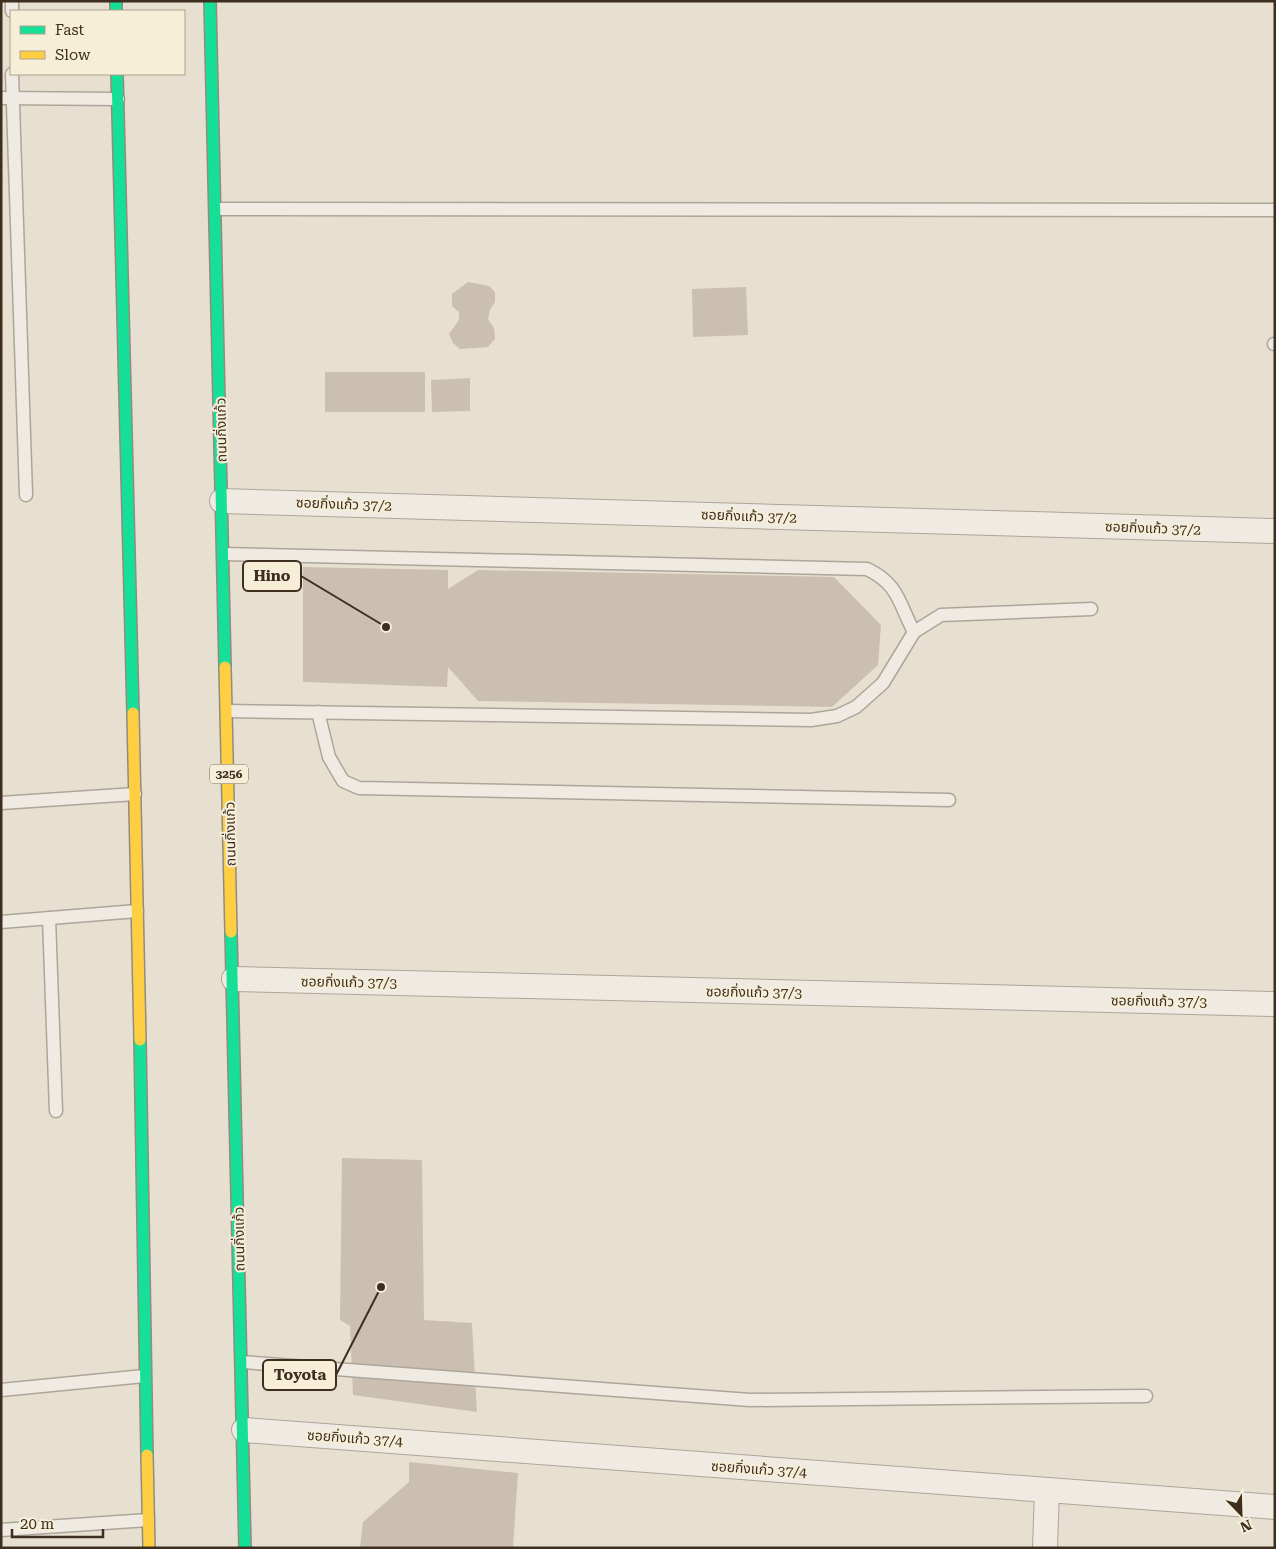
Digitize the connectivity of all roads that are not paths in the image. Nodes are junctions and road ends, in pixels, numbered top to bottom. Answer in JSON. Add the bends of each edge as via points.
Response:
{"nodes":[{"id":1,"x":210,"y":1,"type":"edge"},
{"id":2,"x":12,"y":75,"type":"edge"},
{"id":3,"x":117,"y":75,"type":"edge"},
{"id":4,"x":7,"y":98,"type":"edge"},
{"id":5,"x":118,"y":98,"type":"junction"},
{"id":6,"x":216,"y":209,"type":"junction"},
{"id":7,"x":1275,"y":210,"type":"edge"},
{"id":8,"x":26,"y":495,"type":"dead end"},
{"id":9,"x":222,"y":501,"type":"junction"},
{"id":10,"x":1275,"y":531,"type":"edge"},
{"id":11,"x":224,"y":554,"type":"junction"},
{"id":12,"x":1091,"y":609,"type":"dead end"},
{"id":13,"x":914,"y":632,"type":"junction"},
{"id":14,"x":227,"y":711,"type":"junction"},
{"id":15,"x":318,"y":712,"type":"junction"},
{"id":16,"x":135,"y":794,"type":"junction"},
{"id":17,"x":948,"y":800,"type":"dead end"},
{"id":18,"x":1,"y":803,"type":"edge"},
{"id":19,"x":137,"y":911,"type":"junction"},
{"id":20,"x":49,"y":918,"type":"junction"},
{"id":21,"x":1,"y":922,"type":"edge"},
{"id":22,"x":234,"y":979,"type":"junction"},
{"id":23,"x":1275,"y":1004,"type":"edge"},
{"id":24,"x":56,"y":1111,"type":"dead end"},
{"id":25,"x":242,"y":1362,"type":"junction"},
{"id":26,"x":144,"y":1376,"type":"junction"},
{"id":27,"x":1,"y":1390,"type":"edge"},
{"id":28,"x":1146,"y":1396,"type":"dead end"},
{"id":29,"x":244,"y":1430,"type":"junction"},
{"id":30,"x":1048,"y":1490,"type":"junction"},
{"id":31,"x":1275,"y":1507,"type":"edge"},
{"id":32,"x":148,"y":1520,"type":"junction"},
{"id":33,"x":1,"y":1530,"type":"edge"},
{"id":34,"x":148,"y":1548,"type":"edge"},
{"id":35,"x":245,"y":1548,"type":"edge"},
{"id":36,"x":1045,"y":1548,"type":"edge"}],
"edges":[{"from":1,"to":6,"type":"main road","name":"ถนนกิ่งแก้ว","number":"3256"},
{"from":2,"to":4,"type":"lane"},
{"from":3,"to":5,"type":"main road"},
{"from":4,"to":5,"type":"lane"},
{"from":4,"to":8,"type":"lane"},
{"from":5,"to":16,"type":"main road"},
{"from":6,"to":7,"type":"lane"},
{"from":6,"to":9,"type":"main road","name":"ถนนกิ่งแก้ว","number":"3256"},
{"from":9,"to":10,"type":"street","name":"ซอยกิ่งแก้ว 37/2"},
{"from":9,"to":11,"type":"main road","name":"ถนนกิ่งแก้ว","number":"3256"},
{"from":11,"to":13,"type":"lane","via":[[867,569],[884,577],[895,591]]},
{"from":11,"to":14,"type":"main road","name":"ถนนกิ่งแก้ว","number":"3256"},
{"from":12,"to":13,"type":"lane","via":[[940,615]]},
{"from":13,"to":15,"type":"lane","via":[[883,683],[856,707],[837,716],[811,720]]},
{"from":14,"to":15,"type":"lane"},
{"from":14,"to":22,"type":"main road","name":"ถนนกิ่งแก้ว","number":"3256"},
{"from":15,"to":17,"type":"lane","via":[[329,757],[343,780],[360,788]]},
{"from":16,"to":18,"type":"lane"},
{"from":16,"to":19,"type":"main road"},
{"from":19,"to":20,"type":"lane"},
{"from":19,"to":26,"type":"main road"},
{"from":20,"to":21,"type":"lane"},
{"from":20,"to":24,"type":"lane"},
{"from":22,"to":23,"type":"street","name":"ซอยกิ่งแก้ว 37/3"},
{"from":22,"to":25,"type":"main road","name":"ถนนกิ่งแก้ว","number":"3256"},
{"from":25,"to":28,"type":"lane","via":[[750,1400]]},
{"from":25,"to":29,"type":"main road","name":"ถนนกิ่งแก้ว","number":"3256"},
{"from":26,"to":27,"type":"lane"},
{"from":26,"to":32,"type":"main road"},
{"from":29,"to":30,"type":"street","name":"ซอยกิ่งแก้ว 37/4"},
{"from":29,"to":35,"type":"main road","name":"ถนนกิ่งแก้ว","number":"3256"},
{"from":30,"to":31,"type":"street","name":"ซอยกิ่งแก้ว 37/4"},
{"from":30,"to":36,"type":"street"},
{"from":32,"to":33,"type":"lane"},
{"from":32,"to":34,"type":"main road"}]}
